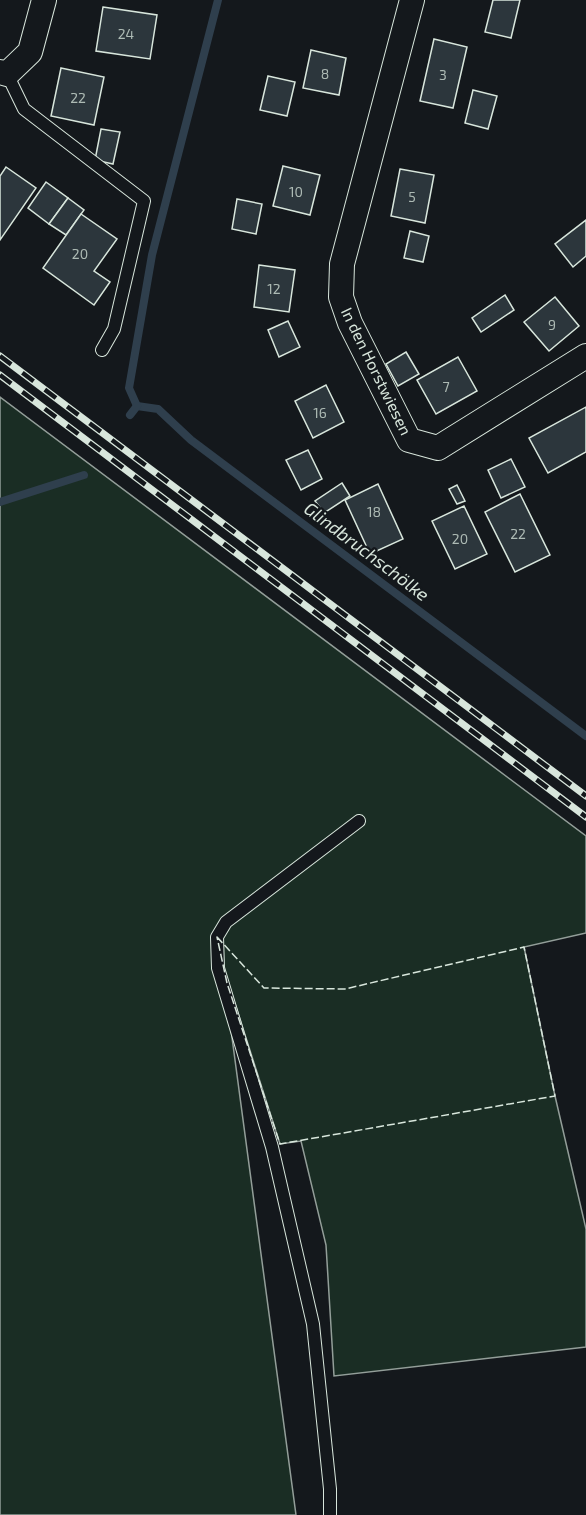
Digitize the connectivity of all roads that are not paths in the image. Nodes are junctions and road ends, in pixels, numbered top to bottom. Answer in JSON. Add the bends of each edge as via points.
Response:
{"nodes":[{"id":1,"x":44,"y":0,"type":"edge"},
{"id":2,"x":412,"y":0,"type":"edge"},
{"id":3,"x":4,"y":73,"type":"edge"},
{"id":4,"x":102,"y":350,"type":"dead end"},
{"id":5,"x":586,"y":356,"type":"edge"},
{"id":6,"x":359,"y":821,"type":"dead end"},
{"id":7,"x":330,"y":1515,"type":"edge"}],
"edges":[{"from":1,"to":3,"type":"street","via":[[30,52]]},
{"from":2,"to":5,"type":"street","name":"In den Horstwiesen","via":[[342,264],[341,297],[350,323],[409,440],[438,448]]},
{"from":3,"to":4,"type":"lane","via":[[24,109],[144,201],[114,329]]},
{"from":6,"to":7,"type":"lane","via":[[226,922],[217,937],[218,968],[272,1147],[313,1324]]}]}
